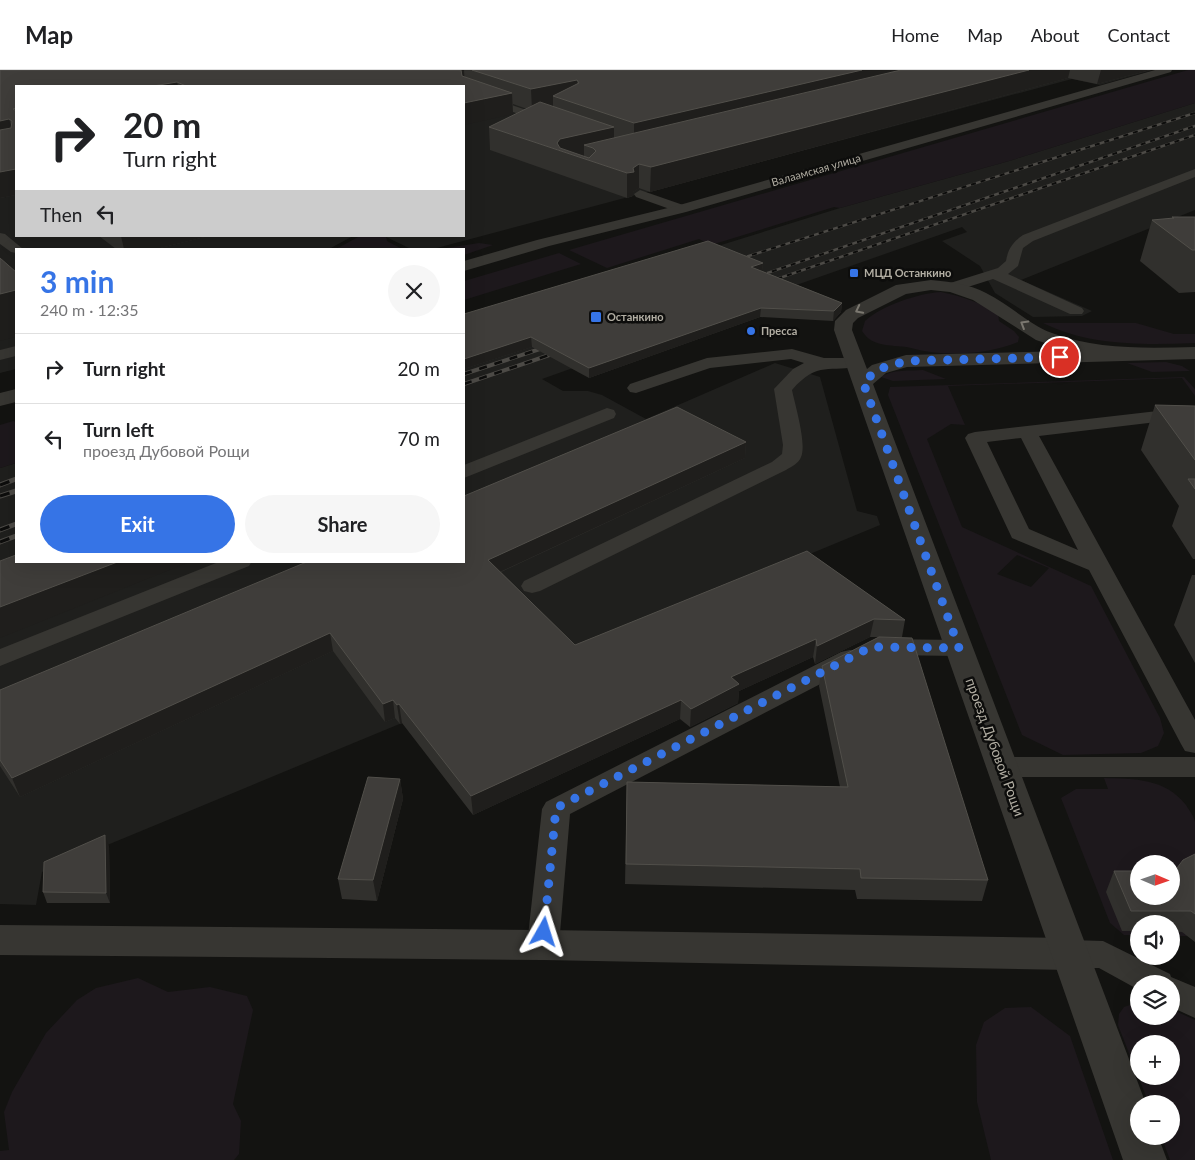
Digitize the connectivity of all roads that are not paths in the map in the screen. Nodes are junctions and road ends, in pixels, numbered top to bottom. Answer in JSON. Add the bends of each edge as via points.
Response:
{"nodes":[{"id":1,"x":1167,"y":70,"type":"edge"},
{"id":2,"x":465,"y":92,"type":"edge"},
{"id":3,"x":567,"y":127,"type":"edge"},
{"id":4,"x":1195,"y":173,"type":"edge"},
{"id":5,"x":640,"y":194,"type":"edge"},
{"id":6,"x":681,"y":209,"type":"junction"},
{"id":7,"x":0,"y":237,"type":"edge"},
{"id":8,"x":15,"y":248,"type":"edge"},
{"id":9,"x":465,"y":266,"type":"edge"},
{"id":10,"x":995,"y":274,"type":"junction"},
{"id":11,"x":952,"y":287,"type":"junction"},
{"id":12,"x":1076,"y":311,"type":"dead end"},
{"id":13,"x":15,"y":351,"type":"edge"},
{"id":14,"x":0,"y":355,"type":"edge"},
{"id":15,"x":1137,"y":355,"type":"junction"},
{"id":16,"x":1192,"y":356,"type":"edge"},
{"id":17,"x":866,"y":361,"type":"junction"},
{"id":18,"x":906,"y":361,"type":"junction"},
{"id":19,"x":822,"y":363,"type":"junction"},
{"id":20,"x":636,"y":388,"type":"dead end"},
{"id":21,"x":15,"y":395,"type":"edge"},
{"id":22,"x":0,"y":400,"type":"edge"},
{"id":23,"x":607,"y":414,"type":"dead end"},
{"id":24,"x":1175,"y":415,"type":"edge"},
{"id":25,"x":1027,"y":432,"type":"junction"},
{"id":26,"x":465,"y":472,"type":"edge"},
{"id":27,"x":236,"y":563,"type":"edge"},
{"id":28,"x":1098,"y":566,"type":"junction"},
{"id":29,"x":532,"y":586,"type":"dead end"},
{"id":30,"x":959,"y":648,"type":"junction"},
{"id":31,"x":0,"y":658,"type":"edge"},
{"id":32,"x":1195,"y":744,"type":"edge"},
{"id":33,"x":1002,"y":767,"type":"junction"},
{"id":34,"x":1195,"y":767,"type":"edge"},
{"id":35,"x":0,"y":940,"type":"edge"},
{"id":36,"x":543,"y":945,"type":"junction"},
{"id":37,"x":1070,"y":954,"type":"junction"},
{"id":38,"x":1141,"y":975,"type":"edge"},
{"id":39,"x":1180,"y":995,"type":"edge"},
{"id":40,"x":1195,"y":1003,"type":"edge"},
{"id":41,"x":1145,"y":1160,"type":"edge"}],
"edges":[{"from":1,"to":6,"type":"street","name":"Валаамская улица"},
{"from":2,"to":3,"type":"lane"},
{"from":4,"to":10,"type":"lane","via":[[1028,238],[1014,250],[1013,263]]},
{"from":5,"to":6,"type":"lane"},
{"from":6,"to":9,"type":"street","name":"Валаамская улица"},
{"from":7,"to":8,"type":"lane"},
{"from":10,"to":11,"type":"lane"},
{"from":10,"to":12,"type":"lane"},
{"from":15,"to":11,"type":"street","one_way":true,"via":[[1082,348],[1043,336],[979,296]]},
{"from":11,"to":17,"type":"street","name":"проезд Дубовой Рощи","one_way":true,"via":[[923,285],[902,289],[852,314],[844,321],[844,334]]},
{"from":13,"to":14,"type":"lane"},
{"from":15,"to":16,"type":"street"},
{"from":15,"to":18,"type":"street"},
{"from":17,"to":18,"type":"street"},
{"from":17,"to":18,"type":"street","via":[[879,369]]},
{"from":17,"to":19,"type":"lane"},
{"from":17,"to":30,"type":"street","name":"проезд Дубовой Рощи"},
{"from":19,"to":20,"type":"lane","via":[[792,354],[707,363]]},
{"from":19,"to":29,"type":"lane","via":[[806,367],[783,389],[793,445],[792,456],[779,466]]},
{"from":21,"to":22,"type":"street"},
{"from":23,"to":26,"type":"lane"},
{"from":24,"to":25,"type":"lane"},
{"from":25,"to":28,"type":"lane"},
{"from":25,"to":28,"type":"lane","via":[[975,438],[1020,533]]},
{"from":27,"to":31,"type":"lane"},
{"from":28,"to":32,"type":"lane"},
{"from":30,"to":33,"type":"street","name":"проезд Дубовой Рощи"},
{"from":30,"to":36,"type":"lane","via":[[871,647],[556,808]]},
{"from":33,"to":34,"type":"lane"},
{"from":33,"to":37,"type":"street","name":"проезд Дубовой Рощи"},
{"from":35,"to":36,"type":"street"},
{"from":36,"to":37,"type":"street"},
{"from":37,"to":38,"type":"lane","via":[[1103,955]]},
{"from":37,"to":41,"type":"street","name":"проезд Дубовой Рощи"},
{"from":39,"to":40,"type":"lane"}]}
